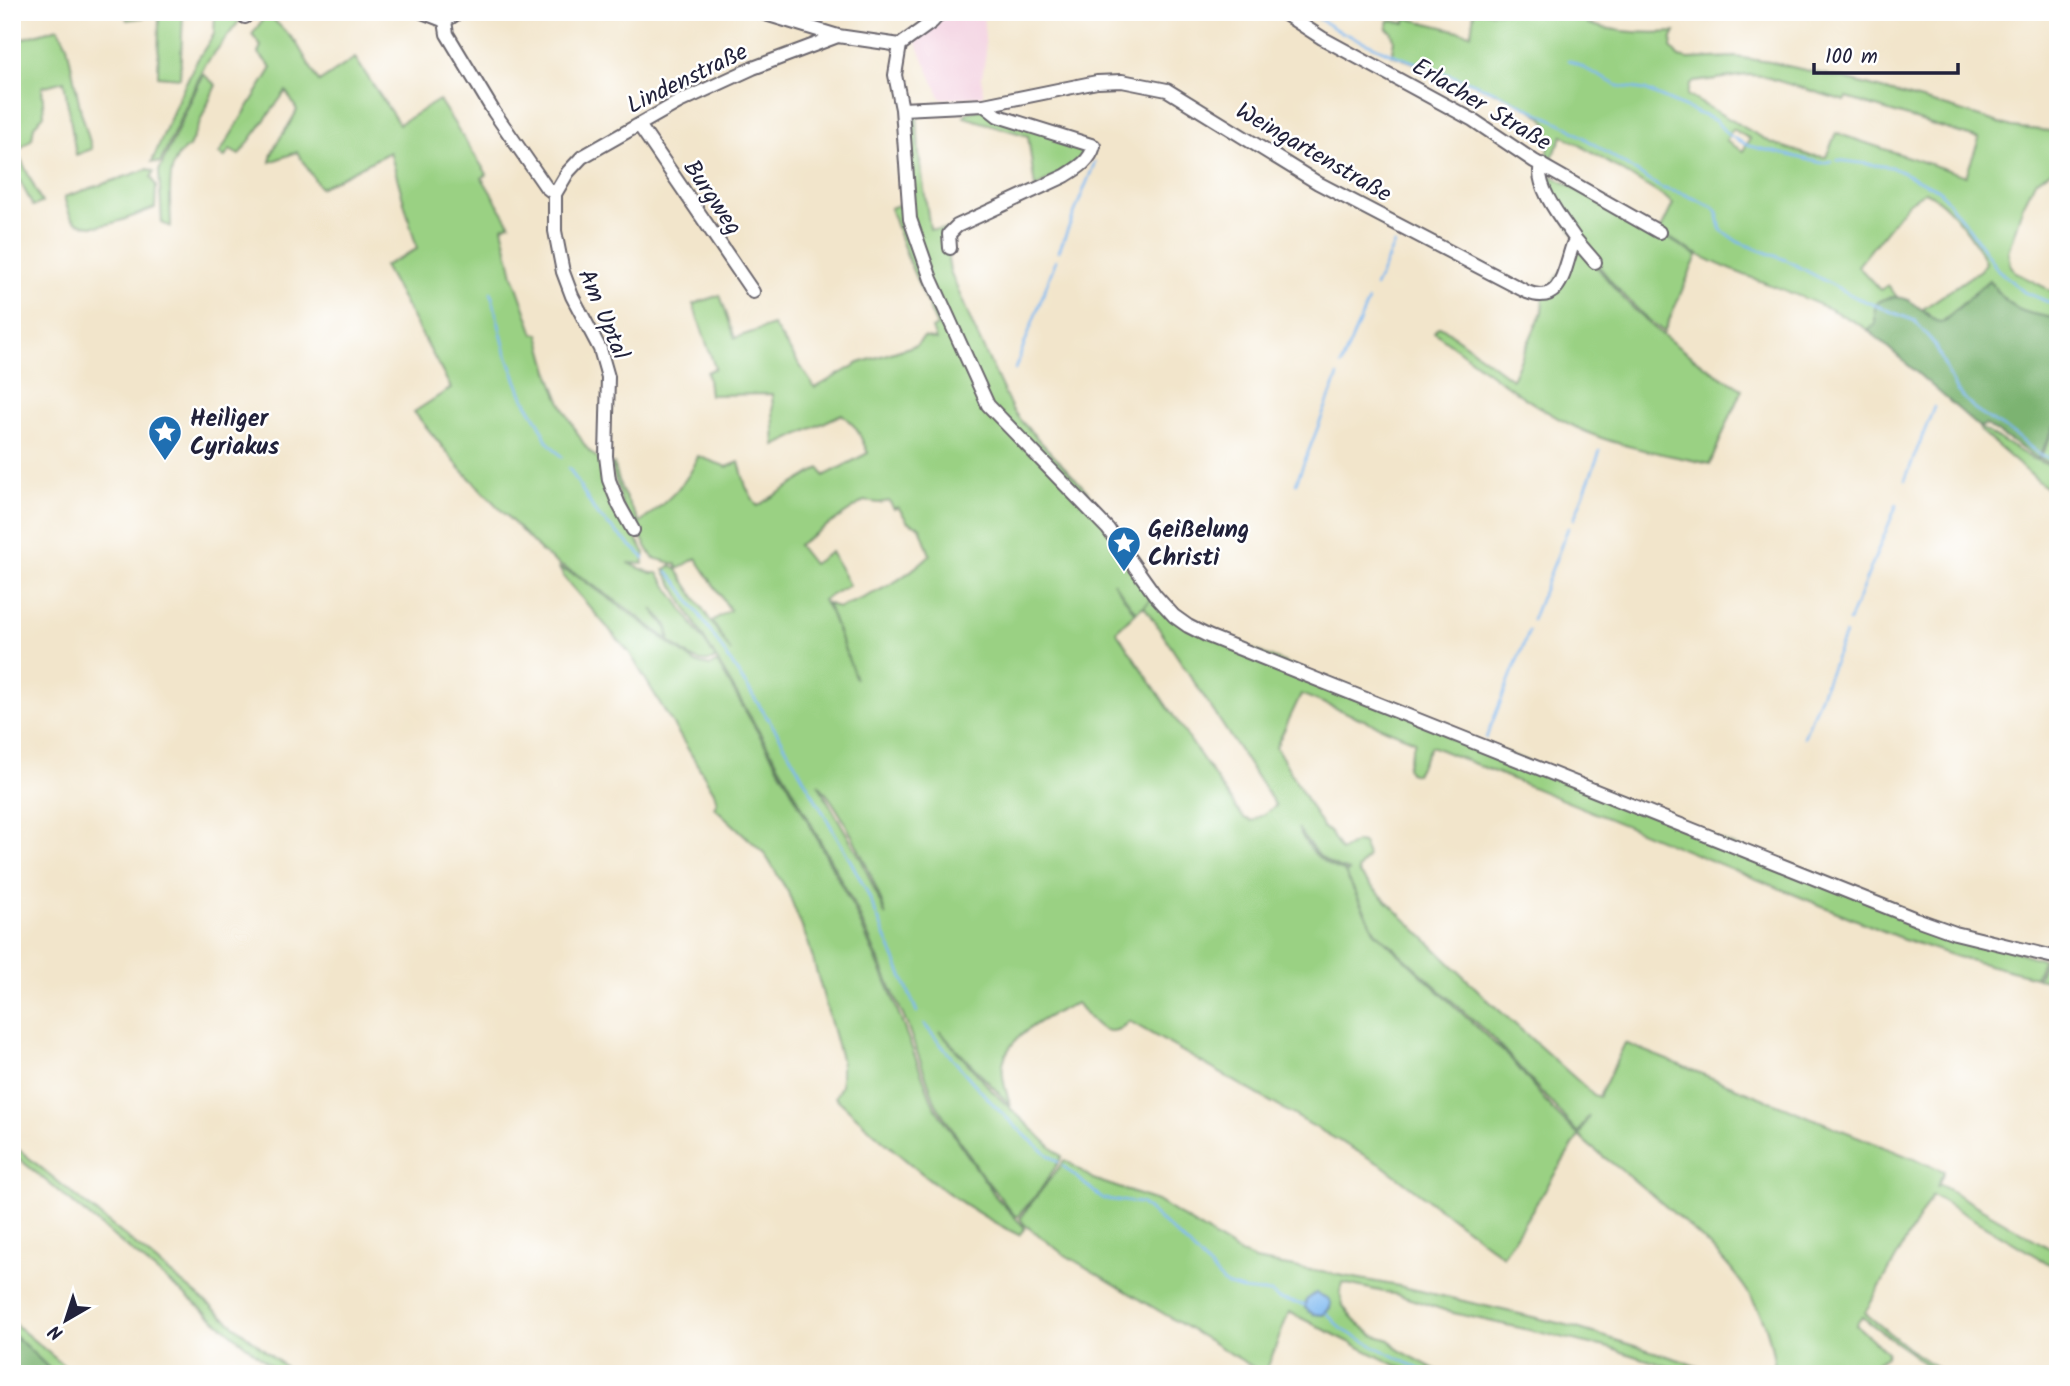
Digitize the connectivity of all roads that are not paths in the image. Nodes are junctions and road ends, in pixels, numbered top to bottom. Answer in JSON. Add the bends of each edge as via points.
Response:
{"nodes":[{"id":1,"x":422,"y":12,"type":"edge"},
{"id":2,"x":459,"y":12,"type":"edge"},
{"id":3,"x":758,"y":12,"type":"edge"},
{"id":4,"x":941,"y":12,"type":"edge"},
{"id":5,"x":1282,"y":12,"type":"edge"},
{"id":6,"x":445,"y":22,"type":"junction"},
{"id":7,"x":838,"y":36,"type":"junction"},
{"id":8,"x":900,"y":45,"type":"junction"},
{"id":9,"x":984,"y":105,"type":"junction"},
{"id":10,"x":902,"y":109,"type":"junction"},
{"id":11,"x":639,"y":125,"type":"junction"},
{"id":12,"x":1541,"y":164,"type":"junction"},
{"id":13,"x":555,"y":194,"type":"junction"},
{"id":14,"x":1660,"y":232,"type":"dead end"},
{"id":15,"x":1576,"y":240,"type":"junction"},
{"id":16,"x":950,"y":248,"type":"dead end"},
{"id":17,"x":1595,"y":262,"type":"dead end"},
{"id":18,"x":753,"y":292,"type":"dead end"},
{"id":19,"x":633,"y":530,"type":"dead end"},
{"id":20,"x":2058,"y":958,"type":"edge"}],
"edges":[{"from":1,"to":6,"type":"street"},
{"from":2,"to":6,"type":"street"},
{"from":3,"to":7,"type":"street"},
{"from":4,"to":8,"type":"street"},
{"from":5,"to":12,"type":"street","name":"Erlacher Straße","via":[[1473,120]]},
{"from":6,"to":13,"type":"street","via":[[447,34],[494,112]]},
{"from":7,"to":8,"type":"street","name":"Lindenstraße"},
{"from":7,"to":11,"type":"street","name":"Lindenstraße","via":[[753,68]]},
{"from":8,"to":10,"type":"street","via":[[895,75]]},
{"from":9,"to":10,"type":"street","name":"Weingartenstraße"},
{"from":9,"to":15,"type":"street","name":"Weingartenstraße","via":[[1097,82],[1122,81],[1167,90],[1318,183],[1536,295],[1550,294],[1558,286]]},
{"from":9,"to":16,"type":"street","via":[[998,116],[1094,146],[1081,165],[1065,176],[957,226],[949,234]]},
{"from":10,"to":20,"type":"street","via":[[914,234],[988,405],[1108,529],[1155,595],[1182,623],[1916,919]]},
{"from":11,"to":13,"type":"street","name":"Lindenstraße","via":[[582,157]]},
{"from":11,"to":18,"type":"street","name":"Burgweg"},
{"from":12,"to":14,"type":"street","name":"Erlacher Straße"},
{"from":12,"to":15,"type":"street","via":[[1545,191]]},
{"from":13,"to":19,"type":"street","name":"Am Uptal","via":[[555,232],[563,272],[600,349],[608,377],[609,480]]},
{"from":15,"to":17,"type":"street"}]}
